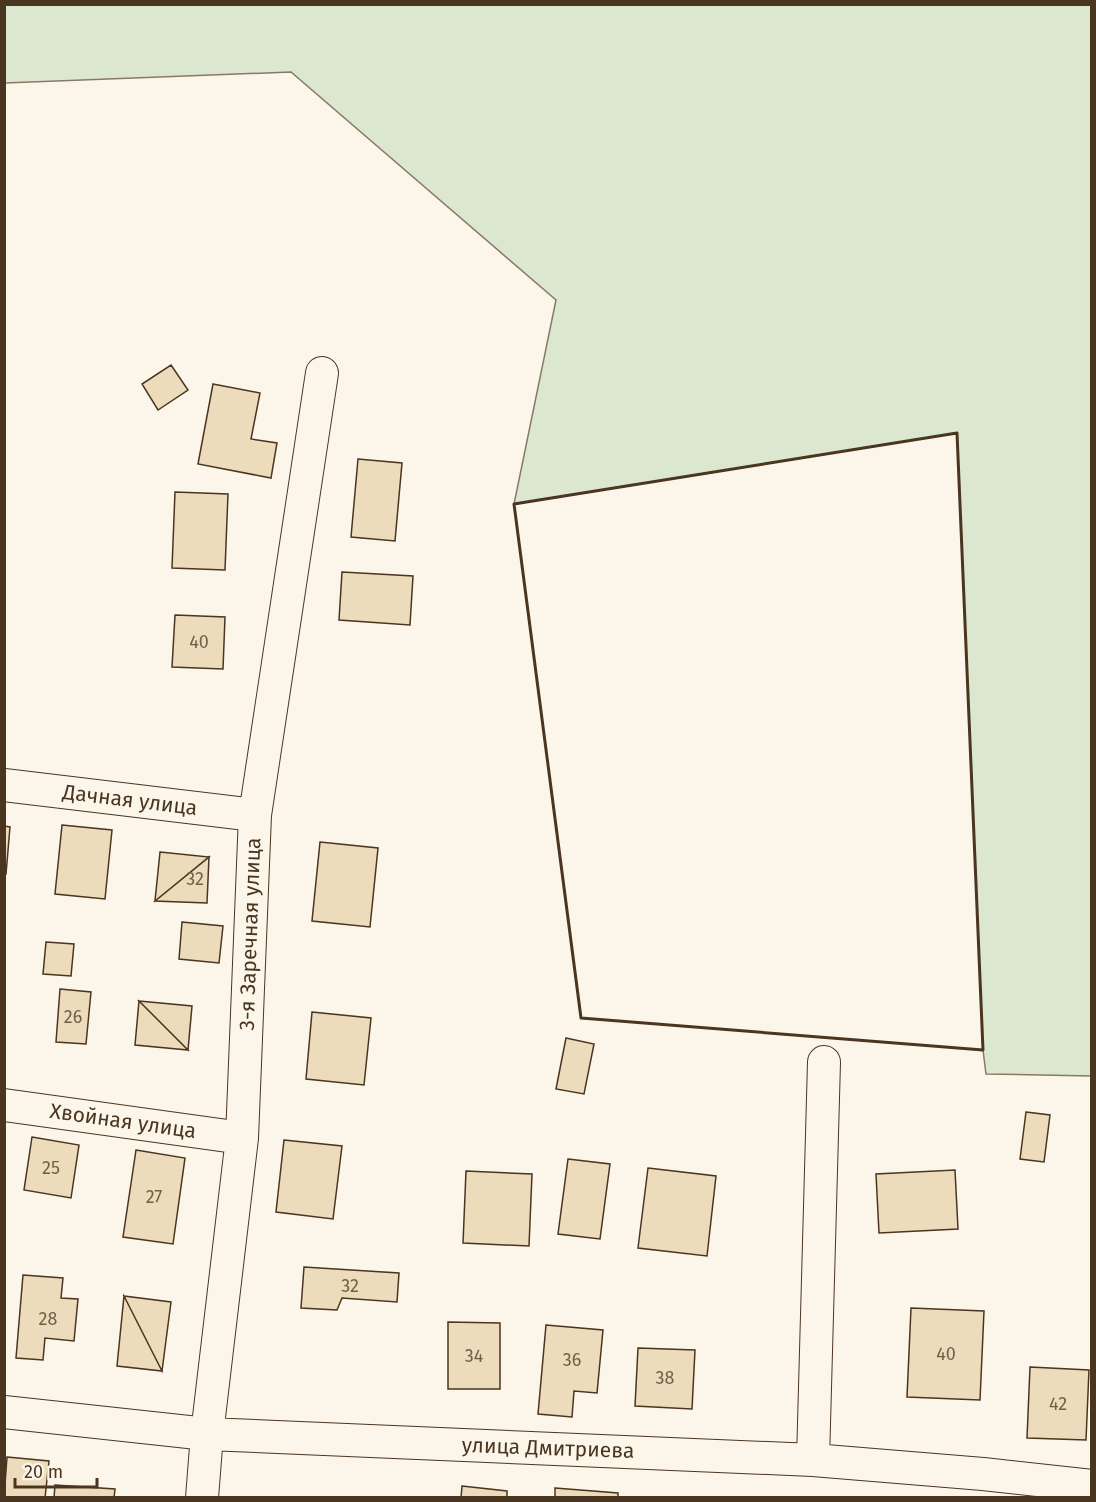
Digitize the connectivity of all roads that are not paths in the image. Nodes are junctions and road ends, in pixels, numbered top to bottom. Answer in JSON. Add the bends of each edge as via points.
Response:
{"nodes":[{"id":1,"x":322,"y":373,"type":"dead end"},
{"id":2,"x":4,"y":785,"type":"edge"},
{"id":3,"x":255,"y":814,"type":"junction"},
{"id":4,"x":824,"y":1062,"type":"dead end"},
{"id":5,"x":4,"y":1105,"type":"edge"},
{"id":6,"x":242,"y":1138,"type":"junction"},
{"id":7,"x":4,"y":1412,"type":"edge"},
{"id":8,"x":207,"y":1434,"type":"junction"},
{"id":9,"x":813,"y":1460,"type":"junction"},
{"id":10,"x":981,"y":1486,"type":"edge"},
{"id":11,"x":1092,"y":1486,"type":"edge"},
{"id":12,"x":202,"y":1497,"type":"edge"}],
"edges":[{"from":1,"to":3,"type":"street","name":"3-я Заречная улица"},
{"from":2,"to":3,"type":"street","name":"Дачная улица"},
{"from":3,"to":6,"type":"street","name":"3-я Заречная улица"},
{"from":4,"to":9,"type":"street"},
{"from":5,"to":6,"type":"street","name":"Хвойная улица"},
{"from":6,"to":8,"type":"street","name":"3-я Заречная улица"},
{"from":7,"to":8,"type":"street","name":"улица Дмитриева"},
{"from":8,"to":9,"type":"street","name":"улица Дмитриева"},
{"from":8,"to":12,"type":"street","name":"3-я Заречная улица"},
{"from":9,"to":10,"type":"street","name":"улица Дмитриева"},
{"from":10,"to":11,"type":"street","name":"улица Дмитриева"}]}
